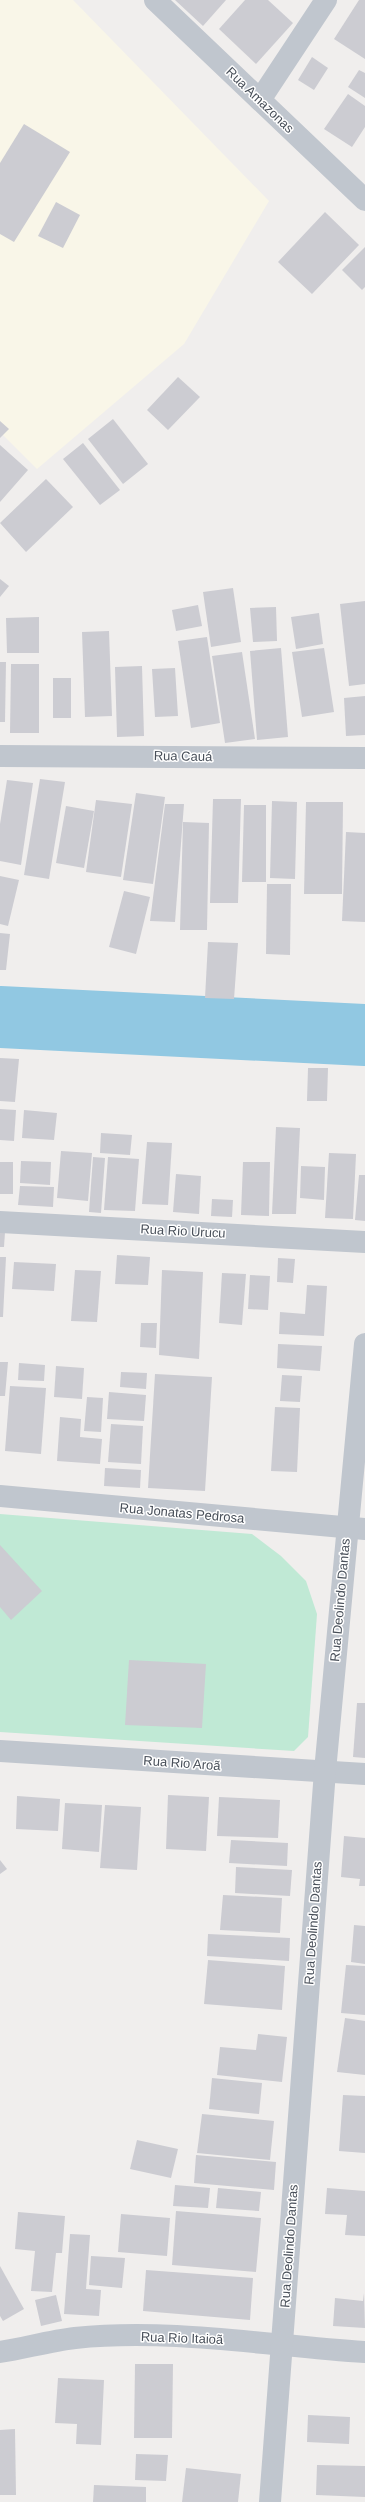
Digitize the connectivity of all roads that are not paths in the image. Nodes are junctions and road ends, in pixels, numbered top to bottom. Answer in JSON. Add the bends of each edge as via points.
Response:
{"nodes":[{"id":1,"x":155,"y":0,"type":"edge"},
{"id":2,"x":326,"y":0,"type":"edge"},
{"id":3,"x":260,"y":100,"type":"junction"},
{"id":4,"x":365,"y":200,"type":"edge"},
{"id":5,"x":0,"y":756,"type":"edge"},
{"id":6,"x":365,"y":758,"type":"edge"},
{"id":7,"x":0,"y":1222,"type":"edge"},
{"id":8,"x":365,"y":1242,"type":"edge"},
{"id":9,"x":365,"y":1344,"type":"edge"},
{"id":10,"x":0,"y":1496,"type":"edge"},
{"id":11,"x":356,"y":1529,"type":"edge"},
{"id":12,"x":0,"y":1751,"type":"edge"},
{"id":13,"x":325,"y":1771,"type":"junction"},
{"id":14,"x":365,"y":1774,"type":"edge"},
{"id":15,"x":282,"y":2347,"type":"junction"},
{"id":16,"x":0,"y":2352,"type":"edge"},
{"id":17,"x":365,"y":2352,"type":"edge"},
{"id":18,"x":270,"y":2502,"type":"edge"}],
"edges":[{"from":1,"to":3,"type":"street","name":"Rua Amazonas"},
{"from":2,"to":3,"type":"street"},
{"from":3,"to":4,"type":"street","name":"Rua Amazonas"},
{"from":5,"to":6,"type":"street","name":"Rua Cauá"},
{"from":7,"to":8,"type":"street","name":"Rua Rio Urucu"},
{"from":9,"to":11,"type":"street","name":"Rua Deolindo Dantas"},
{"from":10,"to":11,"type":"street","name":"Rua Jonatas Pedrosa"},
{"from":11,"to":13,"type":"street","name":"Rua Deolindo Dantas"},
{"from":12,"to":13,"type":"street","name":"Rua Rio Aroã"},
{"from":13,"to":14,"type":"street","name":"Rua Rio Aroã"},
{"from":13,"to":15,"type":"street","name":"Rua Deolindo Dantas"},
{"from":15,"to":16,"type":"street","name":"Rua Rio Itaioã","via":[[236,2340],[74,2338]]},
{"from":15,"to":17,"type":"street","name":"Rua Rio Itaioã"},
{"from":15,"to":18,"type":"street","name":"Rua Deolindo Dantas"}]}
